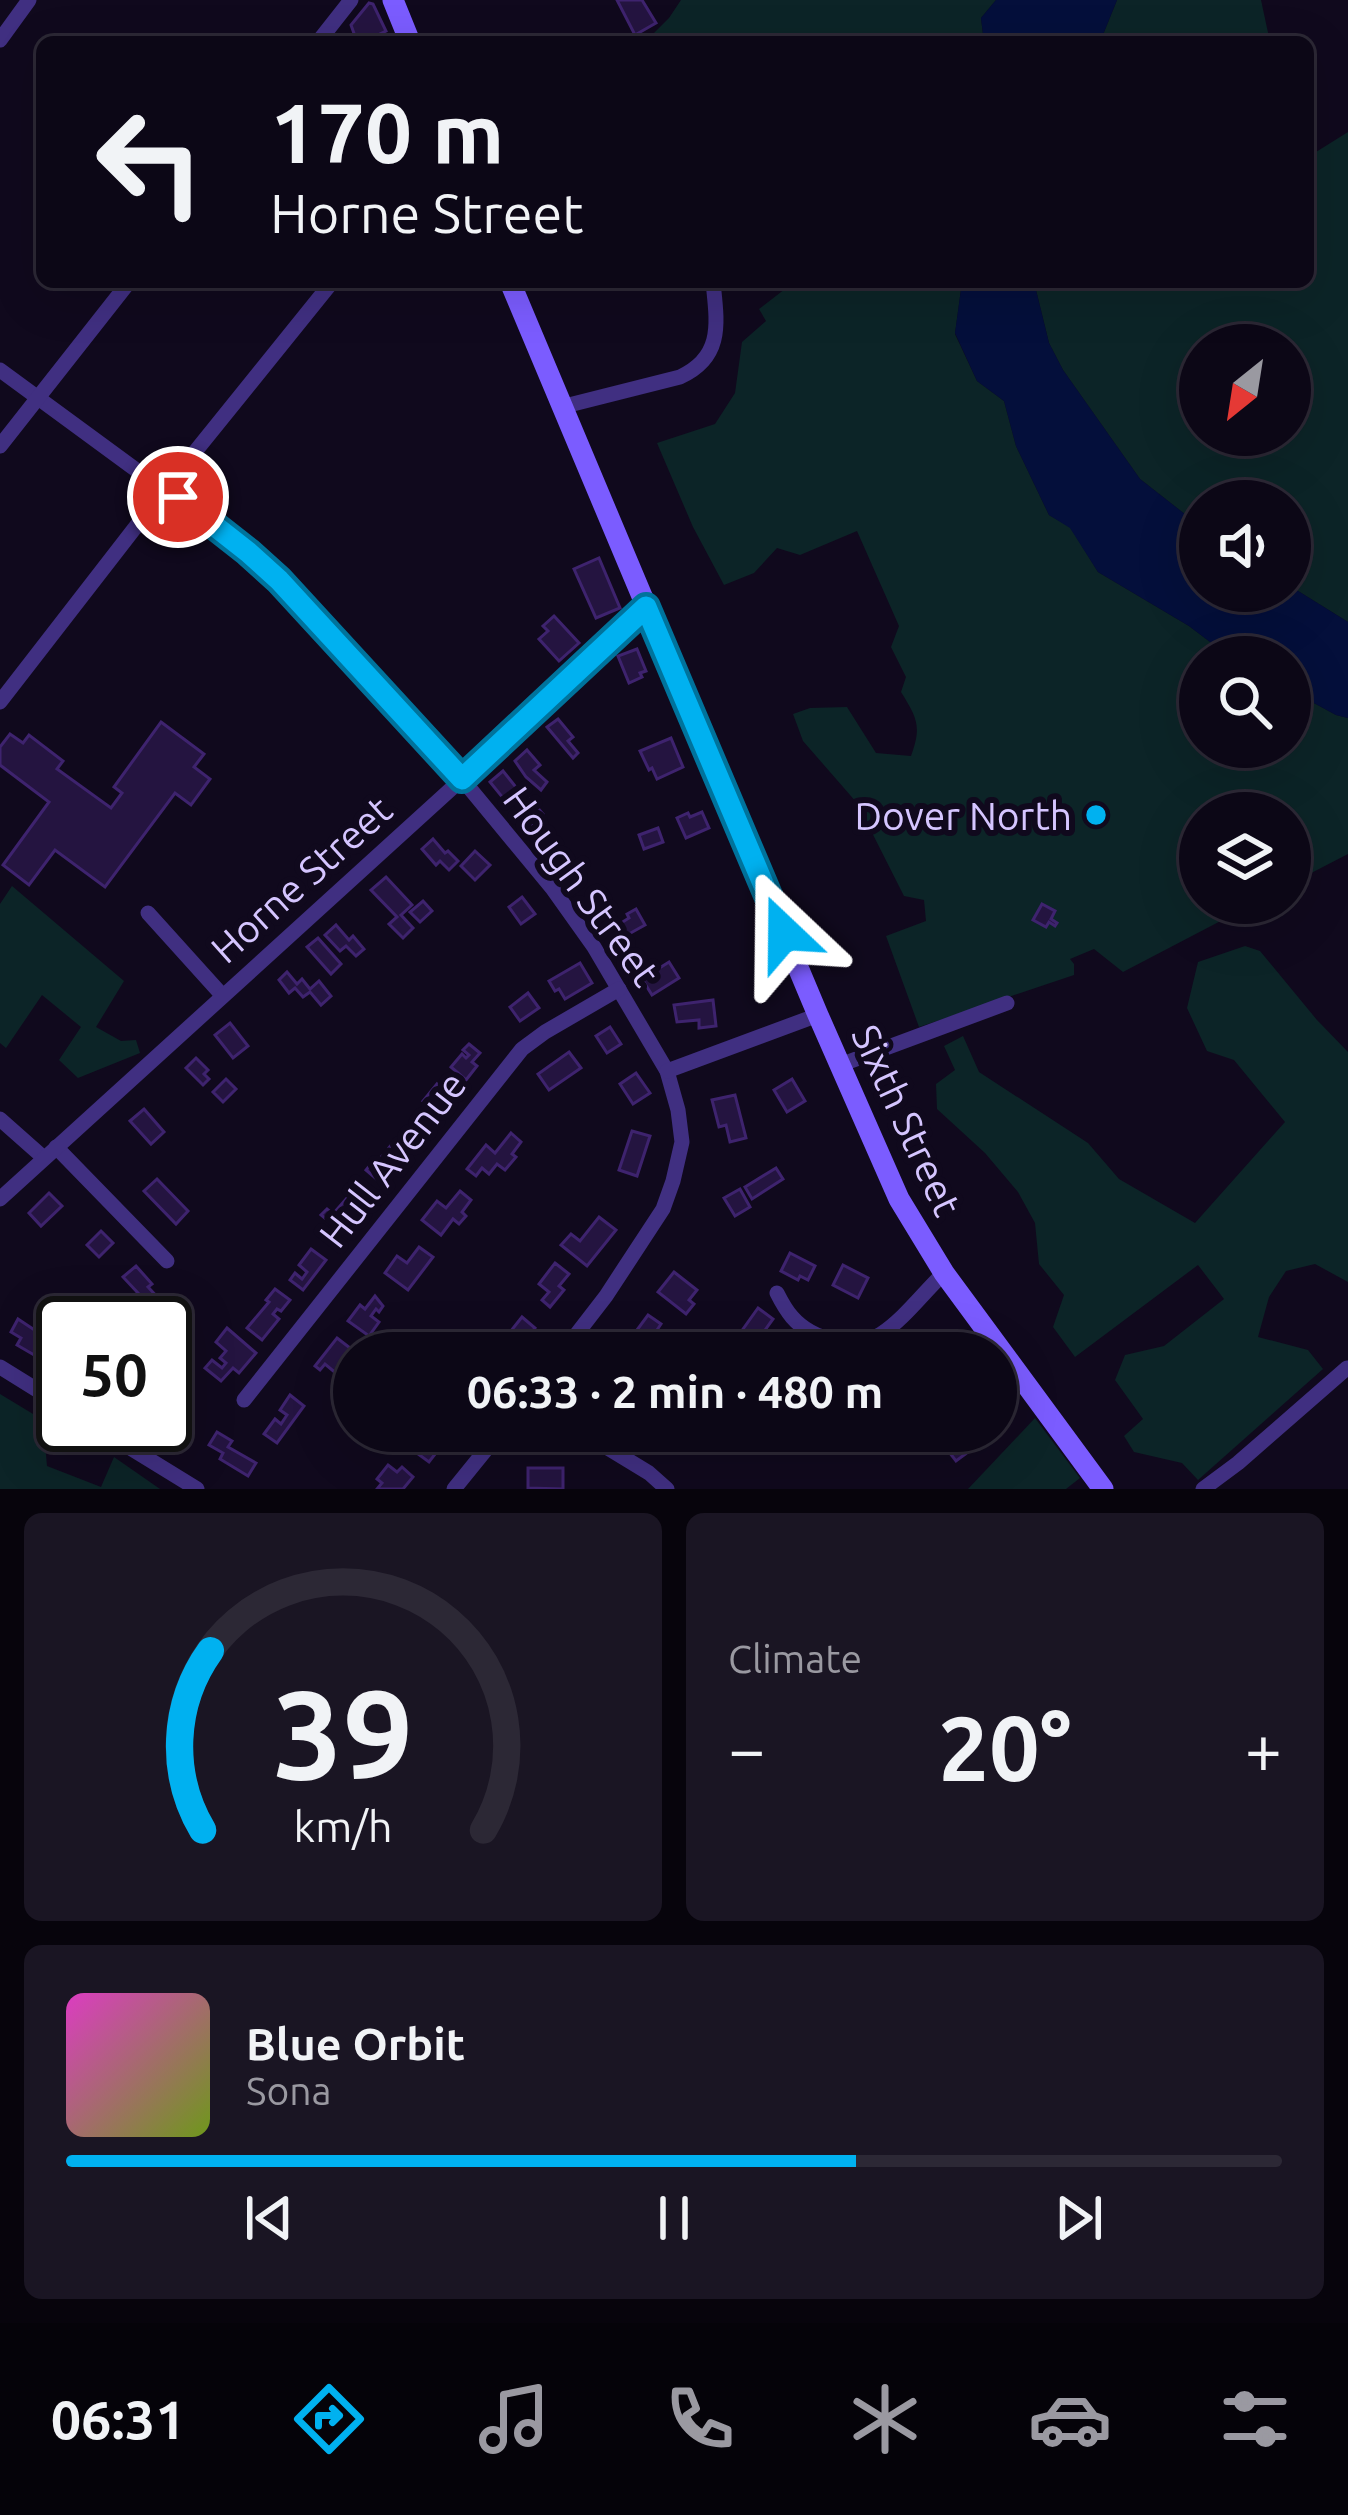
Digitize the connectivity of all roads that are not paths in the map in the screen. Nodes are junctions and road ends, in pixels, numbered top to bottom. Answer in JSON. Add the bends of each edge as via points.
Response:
{"nodes":[{"id":1,"x":29,"y":0,"type":"edge"},
{"id":2,"x":351,"y":0,"type":"edge"},
{"id":3,"x":393,"y":0,"type":"edge"},
{"id":4,"x":323,"y":36,"type":"edge"},
{"id":5,"x":408,"y":36,"type":"edge"},
{"id":6,"x":0,"y":40,"type":"edge"},
{"id":7,"x":124,"y":288,"type":"edge"},
{"id":8,"x":327,"y":288,"type":"edge"},
{"id":9,"x":512,"y":288,"type":"edge"},
{"id":10,"x":713,"y":288,"type":"edge"},
{"id":11,"x":0,"y":370,"type":"edge"},
{"id":12,"x":38,"y":397,"type":"junction"},
{"id":13,"x":561,"y":407,"type":"junction"},
{"id":14,"x":0,"y":446,"type":"edge"},
{"id":15,"x":165,"y":489,"type":"junction"},
{"id":16,"x":646,"y":607,"type":"junction"},
{"id":17,"x":0,"y":702,"type":"edge"},
{"id":18,"x":462,"y":779,"type":"junction"},
{"id":19,"x":148,"y":913,"type":"dead end"},
{"id":20,"x":619,"y":989,"type":"junction"},
{"id":21,"x":222,"y":995,"type":"junction"},
{"id":22,"x":1006,"y":1003,"type":"dead end"},
{"id":23,"x":818,"y":1015,"type":"junction"},
{"id":24,"x":840,"y":1065,"type":"junction"},
{"id":25,"x":667,"y":1071,"type":"junction"},
{"id":26,"x":0,"y":1119,"type":"edge"},
{"id":27,"x":50,"y":1152,"type":"junction"},
{"id":28,"x":0,"y":1199,"type":"edge"},
{"id":29,"x":167,"y":1261,"type":"dead end"},
{"id":30,"x":944,"y":1273,"type":"junction"},
{"id":31,"x":777,"y":1293,"type":"dead end"},
{"id":32,"x":578,"y":1332,"type":"edge"},
{"id":33,"x":0,"y":1367,"type":"edge"},
{"id":34,"x":1347,"y":1368,"type":"edge"},
{"id":35,"x":36,"y":1389,"type":"edge"},
{"id":36,"x":244,"y":1400,"type":"dead end"},
{"id":37,"x":137,"y":1452,"type":"edge"},
{"id":38,"x":484,"y":1452,"type":"edge"},
{"id":39,"x":614,"y":1452,"type":"edge"},
{"id":40,"x":197,"y":1489,"type":"edge"},
{"id":41,"x":454,"y":1489,"type":"edge"},
{"id":42,"x":667,"y":1489,"type":"edge"},
{"id":43,"x":1103,"y":1489,"type":"edge"},
{"id":44,"x":1203,"y":1489,"type":"edge"}],
"edges":[{"from":1,"to":6,"type":"street"},
{"from":2,"to":4,"type":"street"},
{"from":3,"to":5,"type":"main road"},
{"from":7,"to":12,"type":"street"},
{"from":8,"to":15,"type":"street"},
{"from":9,"to":13,"type":"main road","name":"Sixth Street"},
{"from":10,"to":13,"type":"street","via":[[716,333],[698,367]]},
{"from":11,"to":12,"type":"street","name":"Hough Street"},
{"from":12,"to":14,"type":"street"},
{"from":12,"to":15,"type":"street","name":"Hough Street"},
{"from":13,"to":16,"type":"main road","name":"Sixth Street"},
{"from":15,"to":17,"type":"street"},
{"from":15,"to":18,"type":"street","name":"Hough Street","via":[[279,580]]},
{"from":16,"to":18,"type":"street","name":"Horne Street"},
{"from":16,"to":23,"type":"main road","name":"Sixth Street"},
{"from":18,"to":20,"type":"street","name":"Hough Street","via":[[565,905]]},
{"from":18,"to":21,"type":"street","name":"Horne Street"},
{"from":19,"to":21,"type":"street"},
{"from":20,"to":25,"type":"street","name":"Hough Street"},
{"from":20,"to":36,"type":"street","name":"Hull Avenue","via":[[522,1049]]},
{"from":21,"to":27,"type":"street","name":"Horne Street"},
{"from":22,"to":24,"type":"street"},
{"from":23,"to":24,"type":"main road","name":"Sixth Street"},
{"from":23,"to":25,"type":"street"},
{"from":24,"to":30,"type":"main road","name":"Sixth Street","via":[[899,1198]]},
{"from":25,"to":32,"type":"street","name":"Hough Street","via":[[682,1142],[663,1209]]},
{"from":26,"to":27,"type":"street"},
{"from":27,"to":28,"type":"street","name":"Horne Street"},
{"from":27,"to":29,"type":"street"},
{"from":30,"to":31,"type":"street","via":[[881,1334],[856,1342],[808,1330]]},
{"from":30,"to":43,"type":"main road","name":"Sixth Street"},
{"from":33,"to":35,"type":"street"},
{"from":34,"to":44,"type":"street"},
{"from":37,"to":40,"type":"street"},
{"from":38,"to":41,"type":"street"},
{"from":39,"to":42,"type":"street"}]}
